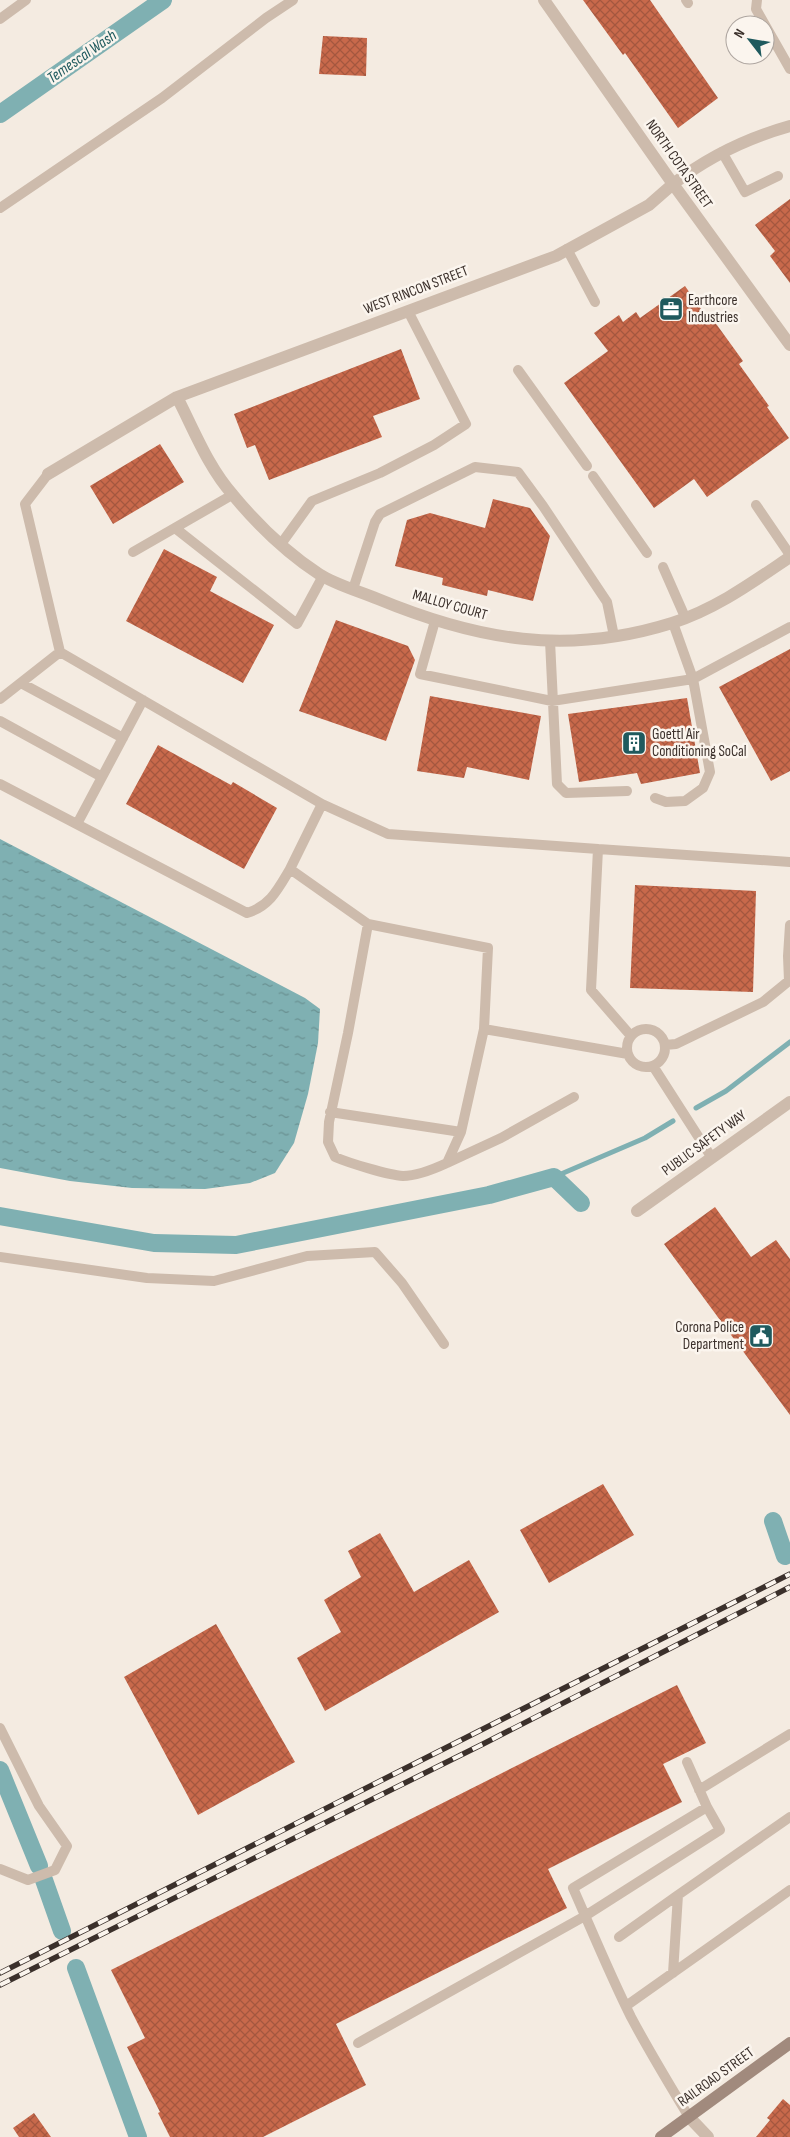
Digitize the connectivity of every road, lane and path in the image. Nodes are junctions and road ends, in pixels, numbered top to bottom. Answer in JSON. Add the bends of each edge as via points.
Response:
{"nodes":[{"id":1,"x":26,"y":0,"type":"edge"},
{"id":2,"x":293,"y":0,"type":"edge"},
{"id":3,"x":544,"y":0,"type":"edge"},
{"id":4,"x":757,"y":0,"type":"edge"},
{"id":5,"x":0,"y":19,"type":"edge"},
{"id":6,"x":790,"y":69,"type":"edge"},
{"id":7,"x":790,"y":126,"type":"edge"},
{"id":8,"x":722,"y":152,"type":"junction"},
{"id":9,"x":778,"y":176,"type":"dead end"},
{"id":10,"x":673,"y":184,"type":"junction"},
{"id":11,"x":0,"y":208,"type":"edge"},
{"id":12,"x":567,"y":249,"type":"junction"},
{"id":13,"x":595,"y":302,"type":"dead end"},
{"id":14,"x":408,"y":311,"type":"junction"},
{"id":15,"x":790,"y":345,"type":"edge"},
{"id":16,"x":518,"y":370,"type":"dead end"},
{"id":17,"x":177,"y":397,"type":"junction"},
{"id":18,"x":587,"y":466,"type":"dead end"},
{"id":19,"x":48,"y":474,"type":"joint"},
{"id":20,"x":593,"y":476,"type":"dead end"},
{"id":21,"x":232,"y":495,"type":"junction"},
{"id":22,"x":756,"y":505,"type":"dead end"},
{"id":23,"x":175,"y":528,"type":"junction"},
{"id":24,"x":281,"y":544,"type":"junction"},
{"id":25,"x":133,"y":552,"type":"dead end"},
{"id":26,"x":647,"y":553,"type":"dead end"},
{"id":27,"x":790,"y":556,"type":"edge"},
{"id":28,"x":663,"y":568,"type":"dead end"},
{"id":29,"x":323,"y":576,"type":"junction"},
{"id":30,"x":353,"y":589,"type":"junction"},
{"id":31,"x":685,"y":617,"type":"junction"},
{"id":32,"x":435,"y":621,"type":"junction"},
{"id":33,"x":673,"y":623,"type":"junction"},
{"id":34,"x":790,"y":627,"type":"edge"},
{"id":35,"x":614,"y":636,"type":"junction"},
{"id":36,"x":550,"y":641,"type":"junction"},
{"id":37,"x":60,"y":652,"type":"junction"},
{"id":38,"x":694,"y":680,"type":"junction"},
{"id":39,"x":21,"y":683,"type":"junction"},
{"id":40,"x":0,"y":699,"type":"edge"},
{"id":41,"x":143,"y":700,"type":"junction"},
{"id":42,"x":552,"y":701,"type":"junction"},
{"id":43,"x":0,"y":721,"type":"edge"},
{"id":44,"x":123,"y":738,"type":"junction"},
{"id":45,"x":102,"y":777,"type":"junction"},
{"id":46,"x":0,"y":784,"type":"edge"},
{"id":47,"x":627,"y":791,"type":"dead end"},
{"id":48,"x":655,"y":798,"type":"dead end"},
{"id":49,"x":322,"y":804,"type":"junction"},
{"id":50,"x":77,"y":824,"type":"junction"},
{"id":51,"x":598,"y":849,"type":"junction"},
{"id":52,"x":789,"y":864,"type":"edge"},
{"id":53,"x":290,"y":869,"type":"junction"},
{"id":54,"x":368,"y":924,"type":"junction"},
{"id":55,"x":790,"y":925,"type":"edge"},
{"id":56,"x":789,"y":981,"type":"edge"},
{"id":57,"x":484,"y":1029,"type":"junction"},
{"id":58,"x":631,"y":1036,"type":"junction"},
{"id":59,"x":665,"y":1045,"type":"junction"},
{"id":60,"x":628,"y":1054,"type":"junction"},
{"id":61,"x":653,"y":1066,"type":"junction"},
{"id":62,"x":574,"y":1097,"type":"dead end"},
{"id":63,"x":790,"y":1102,"type":"edge"},
{"id":64,"x":330,"y":1112,"type":"junction"},
{"id":65,"x":461,"y":1132,"type":"junction"},
{"id":66,"x":712,"y":1158,"type":"junction"},
{"id":67,"x":447,"y":1163,"type":"junction"},
{"id":68,"x":637,"y":1211,"type":"dead end"},
{"id":69,"x":0,"y":1257,"type":"edge"},
{"id":70,"x":444,"y":1344,"type":"dead end"},
{"id":71,"x":0,"y":1728,"type":"edge"},
{"id":72,"x":790,"y":1734,"type":"edge"},
{"id":73,"x":687,"y":1762,"type":"dead end"},
{"id":74,"x":699,"y":1790,"type":"junction"},
{"id":75,"x":703,"y":1809,"type":"junction"},
{"id":76,"x":790,"y":1817,"type":"edge"},
{"id":77,"x":0,"y":1869,"type":"edge"},
{"id":78,"x":790,"y":1890,"type":"edge"},
{"id":79,"x":678,"y":1895,"type":"junction"},
{"id":80,"x":585,"y":1916,"type":"junction"},
{"id":81,"x":619,"y":1937,"type":"dead end"},
{"id":82,"x":673,"y":1973,"type":"junction"},
{"id":83,"x":626,"y":2006,"type":"junction"},
{"id":84,"x":358,"y":2043,"type":"dead end"},
{"id":85,"x":790,"y":2043,"type":"edge"},
{"id":86,"x":689,"y":2117,"type":"junction"},
{"id":87,"x":661,"y":2137,"type":"edge"},
{"id":88,"x":708,"y":2137,"type":"edge"}],
"edges":[{"from":1,"to":5,"type":"lane"},
{"from":2,"to":11,"type":"lane","via":[[162,98]]},
{"from":3,"to":10,"type":"street","name":"NORTH COTA STREET"},
{"from":4,"to":6,"type":"lane","via":[[756,9]]},
{"from":7,"to":8,"type":"street","name":"WEST RINCON STREET"},
{"from":8,"to":9,"type":"lane","via":[[745,192]]},
{"from":8,"to":10,"type":"street","name":"WEST RINCON STREET"},
{"from":10,"to":12,"type":"street","name":"WEST RINCON STREET","via":[[649,205]]},
{"from":10,"to":15,"type":"street","name":"NORTH COTA STREET"},
{"from":12,"to":13,"type":"lane"},
{"from":12,"to":14,"type":"street","name":"WEST RINCON STREET","via":[[556,256]]},
{"from":14,"to":17,"type":"street","name":"WEST RINCON STREET"},
{"from":14,"to":24,"type":"lane","via":[[466,424],[380,473],[312,501]]},
{"from":16,"to":18,"type":"lane"},
{"from":17,"to":19,"type":"street","name":"WEST RINCON STREET"},
{"from":17,"to":21,"type":"street","name":"MALLOY COURT"},
{"from":19,"to":37,"type":"lane","via":[[24,504]]},
{"from":20,"to":26,"type":"lane"},
{"from":21,"to":23,"type":"lane"},
{"from":21,"to":24,"type":"street","name":"MALLOY COURT"},
{"from":22,"to":27,"type":"lane"},
{"from":23,"to":25,"type":"lane"},
{"from":23,"to":29,"type":"lane","via":[[297,624]]},
{"from":24,"to":29,"type":"street","name":"MALLOY COURT"},
{"from":27,"to":31,"type":"street","name":"MALLOY COURT","via":[[744,589]]},
{"from":28,"to":31,"type":"lane"},
{"from":29,"to":30,"type":"street","name":"MALLOY COURT"},
{"from":30,"to":32,"type":"street","name":"MALLOY COURT"},
{"from":30,"to":35,"type":"lane","via":[[380,514],[475,467],[518,472],[607,602]]},
{"from":31,"to":33,"type":"street","name":"MALLOY COURT"},
{"from":32,"to":36,"type":"street","name":"MALLOY COURT","via":[[524,640]]},
{"from":32,"to":42,"type":"lane","via":[[420,674]]},
{"from":33,"to":35,"type":"street","name":"MALLOY COURT"},
{"from":33,"to":38,"type":"lane"},
{"from":34,"to":38,"type":"lane"},
{"from":35,"to":36,"type":"street","name":"MALLOY COURT"},
{"from":36,"to":42,"type":"lane"},
{"from":37,"to":39,"type":"lane"},
{"from":37,"to":41,"type":"lane"},
{"from":38,"to":42,"type":"lane"},
{"from":38,"to":48,"type":"lane","via":[[710,772],[703,788],[685,801],[666,802]]},
{"from":39,"to":40,"type":"lane"},
{"from":39,"to":44,"type":"lane"},
{"from":41,"to":44,"type":"lane"},
{"from":41,"to":49,"type":"lane"},
{"from":42,"to":47,"type":"lane","via":[[558,784],[566,792]]},
{"from":43,"to":45,"type":"lane"},
{"from":44,"to":45,"type":"lane"},
{"from":45,"to":50,"type":"lane"},
{"from":46,"to":50,"type":"lane"},
{"from":49,"to":51,"type":"lane","via":[[388,834]]},
{"from":49,"to":53,"type":"lane"},
{"from":50,"to":53,"type":"lane","via":[[247,913],[260,909],[267,902]]},
{"from":51,"to":52,"type":"lane"},
{"from":51,"to":58,"type":"lane","via":[[591,990]]},
{"from":53,"to":54,"type":"lane"},
{"from":54,"to":57,"type":"lane","via":[[488,948]]},
{"from":54,"to":64,"type":"lane"},
{"from":55,"to":56,"type":"lane"},
{"from":56,"to":59,"type":"lane","via":[[763,1002],[676,1044]]},
{"from":57,"to":60,"type":"lane"},
{"from":57,"to":65,"type":"lane"},
{"from":58,"to":59,"type":"lane","via":[[648,1029],[660,1034]]},
{"from":58,"to":60,"type":"lane"},
{"from":59,"to":61,"type":"lane","via":[[663,1058]]},
{"from":60,"to":61,"type":"lane","via":[[640,1067]]},
{"from":61,"to":66,"type":"lane"},
{"from":62,"to":67,"type":"lane","via":[[501,1138]]},
{"from":63,"to":66,"type":"street","name":"PUBLIC SAFETY WAY"},
{"from":64,"to":65,"type":"lane"},
{"from":64,"to":67,"type":"lane","via":[[328,1142],[335,1157],[346,1162],[402,1176],[429,1171]]},
{"from":65,"to":67,"type":"lane"},
{"from":66,"to":68,"type":"street","name":"PUBLIC SAFETY WAY"},
{"from":69,"to":70,"type":"lane","via":[[147,1278],[214,1281],[307,1256],[375,1252],[402,1283]]},
{"from":71,"to":77,"type":"lane","via":[[39,1806],[67,1846],[55,1870],[28,1880]]},
{"from":72,"to":74,"type":"lane"},
{"from":73,"to":74,"type":"lane"},
{"from":74,"to":75,"type":"lane"},
{"from":75,"to":80,"type":"lane","via":[[573,1888]]},
{"from":75,"to":80,"type":"lane","via":[[720,1830]]},
{"from":76,"to":79,"type":"lane"},
{"from":78,"to":82,"type":"lane"},
{"from":79,"to":81,"type":"lane"},
{"from":79,"to":82,"type":"lane"},
{"from":80,"to":83,"type":"lane"},
{"from":80,"to":84,"type":"lane"},
{"from":82,"to":83,"type":"lane"},
{"from":83,"to":86,"type":"lane"},
{"from":85,"to":86,"type":"main road","name":"RAILROAD STREET"},
{"from":86,"to":87,"type":"main road","name":"RAILROAD STREET"},
{"from":86,"to":88,"type":"street"}]}
